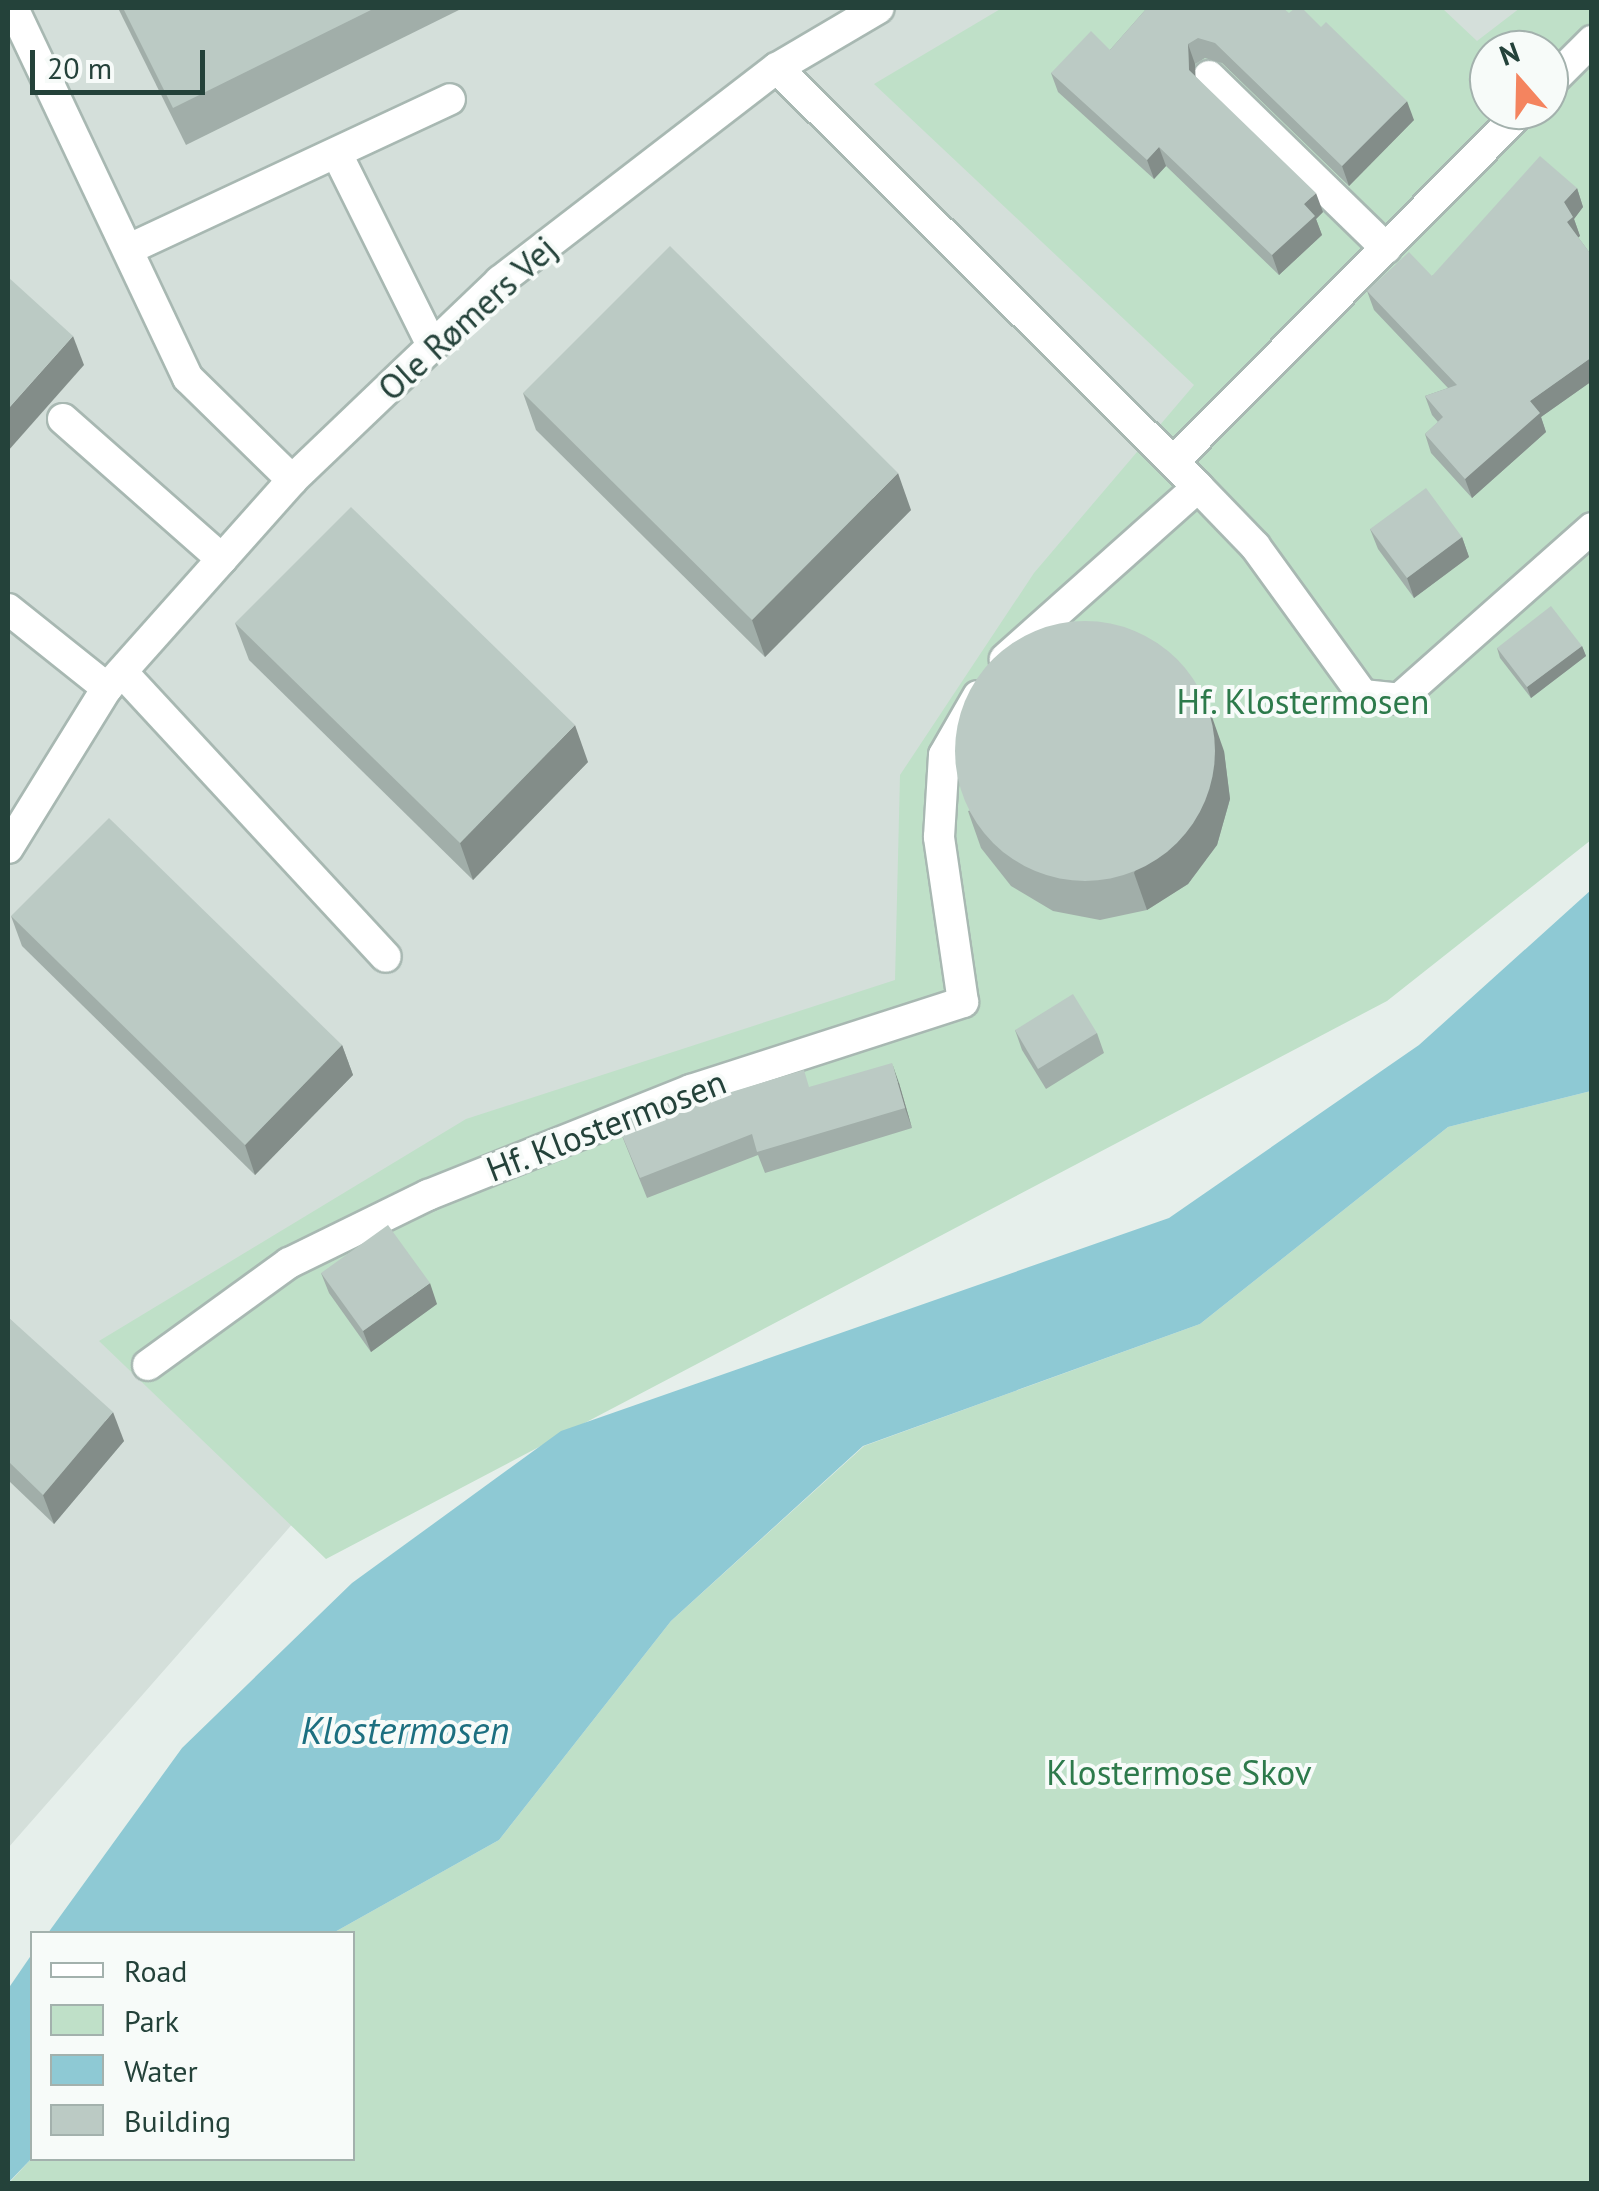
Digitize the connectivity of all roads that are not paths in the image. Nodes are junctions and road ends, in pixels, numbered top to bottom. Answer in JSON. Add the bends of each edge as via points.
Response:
{"nodes":[{"id":1,"x":13,"y":8,"type":"edge"},
{"id":2,"x":879,"y":8,"type":"edge"},
{"id":3,"x":1592,"y":41,"type":"edge"},
{"id":4,"x":1569,"y":64,"type":"edge"},
{"id":5,"x":778,"y":68,"type":"junction"},
{"id":6,"x":1209,"y":76,"type":"dead end"},
{"id":7,"x":450,"y":99,"type":"dead end"},
{"id":8,"x":1503,"y":130,"type":"edge"},
{"id":9,"x":336,"y":154,"type":"junction"},
{"id":10,"x":1386,"y":248,"type":"junction"},
{"id":11,"x":130,"y":249,"type":"junction"},
{"id":12,"x":432,"y":345,"type":"junction"},
{"id":13,"x":63,"y":419,"type":"dead end"},
{"id":14,"x":1173,"y":462,"type":"junction"},
{"id":15,"x":292,"y":480,"type":"junction"},
{"id":16,"x":1198,"y":487,"type":"junction"},
{"id":17,"x":1592,"y":528,"type":"edge"},
{"id":18,"x":222,"y":558,"type":"junction"},
{"id":19,"x":8,"y":609,"type":"edge"},
{"id":20,"x":114,"y":680,"type":"junction"},
{"id":21,"x":8,"y":848,"type":"edge"},
{"id":22,"x":386,"y":957,"type":"dead end"},
{"id":23,"x":148,"y":1365,"type":"dead end"}],
"edges":[{"from":1,"to":11,"type":"street"},
{"from":2,"to":5,"type":"street","name":"Ole Rømers Vej"},
{"from":3,"to":4,"type":"street"},
{"from":5,"to":12,"type":"street","name":"Ole Rømers Vej","via":[[500,281]]},
{"from":5,"to":14,"type":"street"},
{"from":6,"to":10,"type":"street"},
{"from":7,"to":9,"type":"street"},
{"from":8,"to":10,"type":"street"},
{"from":9,"to":11,"type":"street"},
{"from":9,"to":12,"type":"street"},
{"from":10,"to":14,"type":"street"},
{"from":11,"to":15,"type":"street","via":[[188,378]]},
{"from":12,"to":15,"type":"street","name":"Ole Rømers Vej"},
{"from":13,"to":18,"type":"street"},
{"from":14,"to":16,"type":"street"},
{"from":15,"to":18,"type":"street","name":"Ole Rømers Vej"},
{"from":16,"to":17,"type":"street","via":[[1255,546],[1363,694],[1399,699]]},
{"from":16,"to":23,"type":"street","name":"Hf. Klostermosen","via":[[993,670],[944,755],[939,837],[964,1002],[691,1090],[428,1195],[289,1263]]},
{"from":18,"to":20,"type":"street","name":"Ole Rømers Vej"},
{"from":19,"to":20,"type":"street"},
{"from":20,"to":21,"type":"street","name":"Ole Rømers Vej"},
{"from":20,"to":22,"type":"street"}]}
